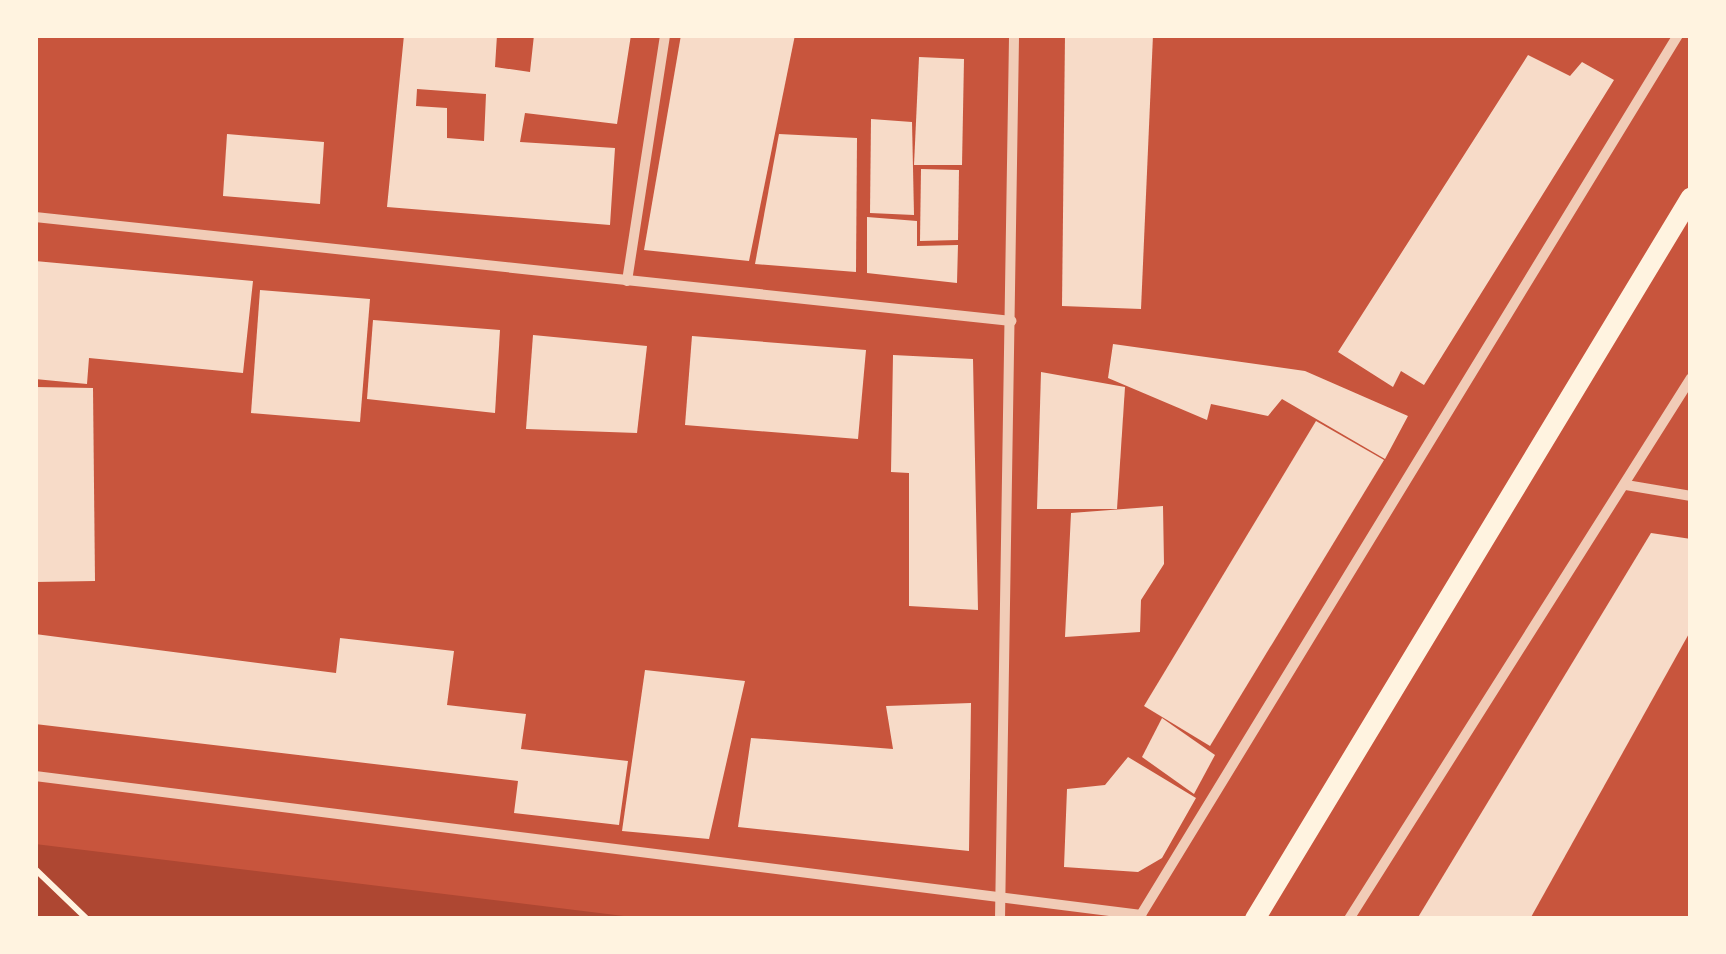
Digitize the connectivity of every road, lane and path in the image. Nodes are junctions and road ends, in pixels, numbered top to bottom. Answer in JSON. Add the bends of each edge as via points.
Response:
{"nodes":[{"id":1,"x":665,"y":35,"type":"edge"},
{"id":2,"x":1014,"y":35,"type":"edge"},
{"id":3,"x":1678,"y":35,"type":"edge"},
{"id":4,"x":1691,"y":197,"type":"edge"},
{"id":5,"x":35,"y":217,"type":"edge"},
{"id":6,"x":627,"y":281,"type":"junction"},
{"id":7,"x":1012,"y":321,"type":"junction"},
{"id":8,"x":1691,"y":378,"type":"edge"},
{"id":9,"x":1626,"y":485,"type":"junction"},
{"id":10,"x":1691,"y":496,"type":"edge"},
{"id":11,"x":35,"y":776,"type":"edge"},
{"id":12,"x":35,"y":869,"type":"edge"},
{"id":13,"x":1001,"y":898,"type":"junction"},
{"id":14,"x":1140,"y":917,"type":"edge"},
{"id":15,"x":87,"y":919,"type":"edge"},
{"id":16,"x":1000,"y":919,"type":"edge"},
{"id":17,"x":1255,"y":919,"type":"edge"},
{"id":18,"x":1349,"y":919,"type":"edge"}],
"edges":[{"from":1,"to":6,"type":"street"},
{"from":2,"to":7,"type":"street"},
{"from":3,"to":14,"type":"street"},
{"from":4,"to":17,"type":"main road"},
{"from":5,"to":6,"type":"street"},
{"from":6,"to":7,"type":"street"},
{"from":7,"to":13,"type":"street"},
{"from":8,"to":9,"type":"street"},
{"from":9,"to":10,"type":"street"},
{"from":9,"to":18,"type":"street"},
{"from":11,"to":13,"type":"street"},
{"from":12,"to":15,"type":"path"},
{"from":13,"to":14,"type":"street"},
{"from":13,"to":16,"type":"street"}]}
